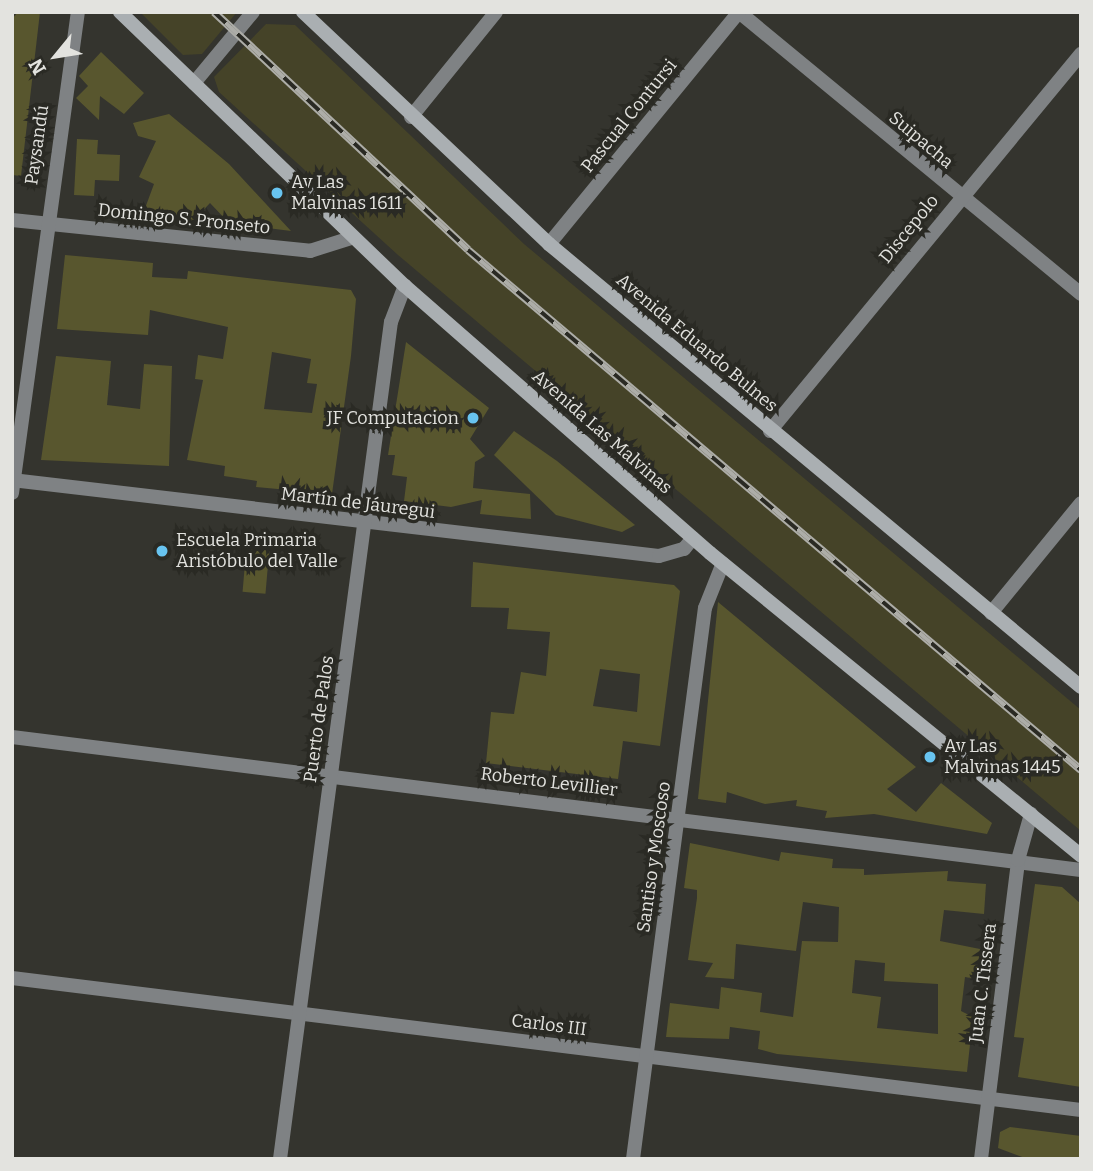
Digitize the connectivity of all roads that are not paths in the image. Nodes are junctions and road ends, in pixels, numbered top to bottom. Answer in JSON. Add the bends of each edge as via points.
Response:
{"nodes":[{"id":1,"x":78,"y":12,"type":"edge"},
{"id":2,"x":120,"y":12,"type":"edge"},
{"id":3,"x":253,"y":12,"type":"edge"},
{"id":4,"x":303,"y":12,"type":"edge"},
{"id":5,"x":496,"y":12,"type":"edge"},
{"id":6,"x":739,"y":12,"type":"edge"},
{"id":7,"x":1081,"y":54,"type":"edge"},
{"id":8,"x":194,"y":83,"type":"junction"},
{"id":9,"x":411,"y":117,"type":"junction"},
{"id":10,"x":960,"y":197,"type":"junction"},
{"id":11,"x":12,"y":220,"type":"edge"},
{"id":12,"x":46,"y":225,"type":"junction"},
{"id":13,"x":351,"y":238,"type":"junction"},
{"id":14,"x":549,"y":244,"type":"junction"},
{"id":15,"x":405,"y":286,"type":"junction"},
{"id":16,"x":1081,"y":294,"type":"edge"},
{"id":17,"x":770,"y":430,"type":"junction"},
{"id":18,"x":13,"y":485,"type":"edge"},
{"id":19,"x":1081,"y":503,"type":"edge"},
{"id":20,"x":365,"y":523,"type":"junction"},
{"id":21,"x":693,"y":538,"type":"junction"},
{"id":22,"x":723,"y":563,"type":"junction"},
{"id":23,"x":991,"y":613,"type":"junction"},
{"id":24,"x":1081,"y":687,"type":"edge"},
{"id":25,"x":12,"y":737,"type":"edge"},
{"id":26,"x":330,"y":776,"type":"junction"},
{"id":27,"x":1031,"y":814,"type":"junction"},
{"id":28,"x":679,"y":817,"type":"junction"},
{"id":29,"x":1081,"y":856,"type":"edge"},
{"id":30,"x":1018,"y":860,"type":"junction"},
{"id":31,"x":1081,"y":870,"type":"edge"},
{"id":32,"x":12,"y":978,"type":"edge"},
{"id":33,"x":297,"y":1012,"type":"junction"},
{"id":34,"x":647,"y":1057,"type":"junction"},
{"id":35,"x":988,"y":1099,"type":"junction"},
{"id":36,"x":1081,"y":1110,"type":"edge"},
{"id":37,"x":280,"y":1159,"type":"edge"},
{"id":38,"x":633,"y":1159,"type":"edge"},
{"id":39,"x":981,"y":1159,"type":"edge"}],
"edges":[{"from":1,"to":12,"type":"street","name":"Paysandú"},
{"from":2,"to":8,"type":"main road","name":"Avenida Las Malvinas"},
{"from":3,"to":8,"type":"street"},
{"from":4,"to":9,"type":"main road","name":"Avenida Eduardo Bulnes"},
{"from":5,"to":9,"type":"street"},
{"from":6,"to":10,"type":"street","name":"Suipacha"},
{"from":6,"to":14,"type":"street","name":"Pascual Contursi"},
{"from":7,"to":10,"type":"street","name":"Discepolo"},
{"from":8,"to":13,"type":"main road","name":"Avenida Las Malvinas"},
{"from":9,"to":14,"type":"main road","name":"Avenida Eduardo Bulnes"},
{"from":10,"to":16,"type":"street","name":"Suipacha"},
{"from":10,"to":17,"type":"street","name":"Discepolo"},
{"from":11,"to":12,"type":"street","name":"Domingo S. Pronseto"},
{"from":12,"to":13,"type":"street","name":"Domingo S. Pronseto","via":[[310,251]]},
{"from":12,"to":18,"type":"street","name":"Paysandú"},
{"from":13,"to":15,"type":"main road","name":"Avenida Las Malvinas"},
{"from":14,"to":17,"type":"main road","name":"Avenida Eduardo Bulnes"},
{"from":15,"to":20,"type":"street","name":"Puerto de Palos","via":[[391,322]]},
{"from":15,"to":21,"type":"main road","name":"Avenida Las Malvinas"},
{"from":17,"to":23,"type":"main road","name":"Avenida Eduardo Bulnes"},
{"from":18,"to":20,"type":"street","name":"Martín de Jáuregui"},
{"from":19,"to":23,"type":"street"},
{"from":20,"to":21,"type":"street","name":"Martín de Jáuregui","via":[[659,556],[684,549]]},
{"from":20,"to":26,"type":"street","name":"Puerto de Palos"},
{"from":21,"to":22,"type":"main road","name":"Avenida Las Malvinas"},
{"from":22,"to":27,"type":"main road","name":"Avenida Las Malvinas"},
{"from":22,"to":28,"type":"street","name":"Santiso y Moscoso","via":[[705,608]]},
{"from":23,"to":24,"type":"main road","name":"Avenida Eduardo Bulnes"},
{"from":25,"to":26,"type":"street","name":"Roberto Levillier"},
{"from":26,"to":28,"type":"street","name":"Roberto Levillier"},
{"from":26,"to":33,"type":"street","name":"Puerto de Palos"},
{"from":27,"to":29,"type":"main road","name":"Avenida Las Malvinas"},
{"from":27,"to":30,"type":"street","name":"Juan C. Tissera"},
{"from":28,"to":30,"type":"street","name":"Roberto Levillier"},
{"from":28,"to":34,"type":"street","name":"Santiso y Moscoso"},
{"from":30,"to":31,"type":"street","name":"Roberto Levillier"},
{"from":30,"to":35,"type":"street","name":"Juan C. Tissera"},
{"from":32,"to":33,"type":"street","name":"Carlos III"},
{"from":33,"to":34,"type":"street","name":"Carlos III"},
{"from":33,"to":37,"type":"street","name":"Puerto de Palos"},
{"from":34,"to":35,"type":"street","name":"Carlos III"},
{"from":34,"to":38,"type":"street","name":"Santiso y Moscoso"},
{"from":35,"to":36,"type":"street","name":"Carlos III"},
{"from":35,"to":39,"type":"street","name":"Juan C. Tissera"}]}
